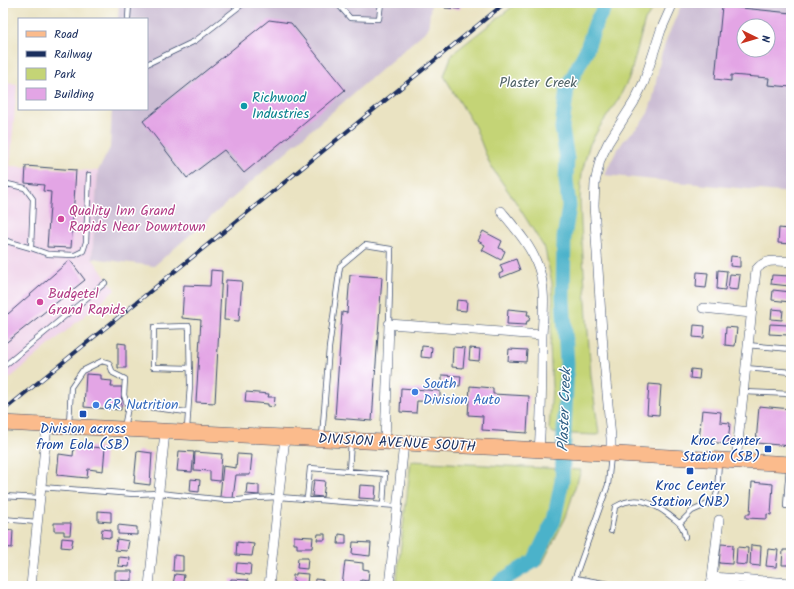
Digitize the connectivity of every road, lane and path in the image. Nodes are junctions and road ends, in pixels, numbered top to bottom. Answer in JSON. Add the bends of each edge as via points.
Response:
{"nodes":[{"id":1,"x":129,"y":3,"type":"edge"},
{"id":2,"x":244,"y":3,"type":"edge"},
{"id":3,"x":337,"y":3,"type":"edge"},
{"id":4,"x":381,"y":3,"type":"edge"},
{"id":5,"x":673,"y":3,"type":"edge"},
{"id":6,"x":128,"y":18,"type":"edge"},
{"id":7,"x":148,"y":64,"type":"edge"},
{"id":8,"x":89,"y":176,"type":"dead end"},
{"id":9,"x":4,"y":184,"type":"edge"},
{"id":10,"x":3,"y":206,"type":"edge"},
{"id":11,"x":501,"y":211,"type":"dead end"},
{"id":12,"x":3,"y":240,"type":"edge"},
{"id":13,"x":31,"y":248,"type":"junction"},
{"id":14,"x":791,"y":262,"type":"edge"},
{"id":15,"x":105,"y":283,"type":"dead end"},
{"id":16,"x":703,"y":308,"type":"dead end"},
{"id":17,"x":751,"y":313,"type":"junction"},
{"id":18,"x":389,"y":324,"type":"junction"},
{"id":19,"x":542,"y":335,"type":"junction"},
{"id":20,"x":747,"y":345,"type":"junction"},
{"id":21,"x":791,"y":349,"type":"edge"},
{"id":22,"x":3,"y":367,"type":"edge"},
{"id":23,"x":190,"y":368,"type":"junction"},
{"id":24,"x":745,"y":368,"type":"junction"},
{"id":25,"x":791,"y":372,"type":"edge"},
{"id":26,"x":743,"y":392,"type":"junction"},
{"id":27,"x":791,"y":394,"type":"edge"},
{"id":28,"x":128,"y":407,"type":"junction"},
{"id":29,"x":187,"y":412,"type":"junction"},
{"id":30,"x":3,"y":424,"type":"edge"},
{"id":31,"x":47,"y":426,"type":"junction"},
{"id":32,"x":69,"y":426,"type":"junction"},
{"id":33,"x":124,"y":429,"type":"junction"},
{"id":34,"x":165,"y":432,"type":"junction"},
{"id":35,"x":186,"y":433,"type":"junction"},
{"id":36,"x":285,"y":437,"type":"junction"},
{"id":37,"x":322,"y":439,"type":"junction"},
{"id":38,"x":351,"y":441,"type":"junction"},
{"id":39,"x":385,"y":442,"type":"junction"},
{"id":40,"x":404,"y":443,"type":"junction"},
{"id":41,"x":545,"y":450,"type":"junction"},
{"id":42,"x":605,"y":453,"type":"junction"},
{"id":43,"x":719,"y":460,"type":"junction"},
{"id":44,"x":736,"y":461,"type":"junction"},
{"id":45,"x":790,"y":464,"type":"edge"},
{"id":46,"x":349,"y":471,"type":"junction"},
{"id":47,"x":41,"y":487,"type":"junction"},
{"id":48,"x":790,"y":487,"type":"edge"},
{"id":49,"x":159,"y":493,"type":"junction"},
{"id":50,"x":3,"y":496,"type":"edge"},
{"id":51,"x":279,"y":497,"type":"junction"},
{"id":52,"x":40,"y":498,"type":"junction"},
{"id":53,"x":307,"y":499,"type":"junction"},
{"id":54,"x":383,"y":505,"type":"junction"},
{"id":55,"x":397,"y":506,"type":"junction"},
{"id":56,"x":791,"y":506,"type":"edge"},
{"id":57,"x":3,"y":519,"type":"edge"},
{"id":58,"x":719,"y":520,"type":"dead end"},
{"id":59,"x":37,"y":522,"type":"junction"},
{"id":60,"x":680,"y":523,"type":"junction"},
{"id":61,"x":611,"y":531,"type":"dead end"},
{"id":62,"x":685,"y":537,"type":"dead end"},
{"id":63,"x":575,"y":578,"type":"junction"},
{"id":64,"x":712,"y":582,"type":"edge"},
{"id":65,"x":791,"y":583,"type":"edge"},
{"id":66,"x":601,"y":585,"type":"edge"},
{"id":67,"x":31,"y":586,"type":"edge"},
{"id":68,"x":149,"y":586,"type":"edge"},
{"id":69,"x":269,"y":586,"type":"edge"},
{"id":70,"x":389,"y":586,"type":"edge"},
{"id":71,"x":572,"y":586,"type":"edge"},
{"id":72,"x":620,"y":586,"type":"edge"}],
"edges":[{"from":1,"to":6,"type":"lane"},
{"from":2,"to":7,"type":"lane","via":[[195,41]]},
{"from":3,"to":4,"type":"lane","via":[[350,18],[379,19]]},
{"from":5,"to":42,"type":"street","via":[[644,82],[608,143],[600,160],[595,183],[594,205],[611,438]]},
{"from":8,"to":13,"type":"lane","via":[[86,242],[83,251],[75,255],[48,254]]},
{"from":9,"to":10,"type":"lane"},
{"from":9,"to":13,"type":"lane","via":[[25,188],[33,199]]},
{"from":11,"to":19,"type":"street","via":[[524,239],[539,268],[544,302]]},
{"from":12,"to":13,"type":"lane"},
{"from":14,"to":17,"type":"street","via":[[771,260],[756,270]]},
{"from":15,"to":22,"type":"lane"},
{"from":16,"to":17,"type":"street"},
{"from":17,"to":20,"type":"street"},
{"from":18,"to":19,"type":"street"},
{"from":18,"to":37,"type":"lane","via":[[391,249],[365,245],[340,266],[329,348]]},
{"from":18,"to":39,"type":"street"},
{"from":19,"to":41,"type":"street"},
{"from":20,"to":21,"type":"lane"},
{"from":20,"to":24,"type":"street"},
{"from":23,"to":23,"type":"lane","via":[[189,326],[154,327],[152,367]]},
{"from":23,"to":29,"type":"lane"},
{"from":24,"to":25,"type":"lane"},
{"from":24,"to":26,"type":"street"},
{"from":26,"to":27,"type":"lane"},
{"from":26,"to":44,"type":"street"},
{"from":28,"to":29,"type":"lane"},
{"from":28,"to":32,"type":"lane","via":[[124,395],[125,379],[113,373],[109,363],[102,361],[82,371],[71,387]]},
{"from":28,"to":33,"type":"lane"},
{"from":29,"to":35,"type":"lane"},
{"from":30,"to":31,"type":"main road","name":"DIVISION AVENUE SOUTH"},
{"from":31,"to":32,"type":"main road","name":"DIVISION AVENUE SOUTH"},
{"from":31,"to":47,"type":"street"},
{"from":32,"to":33,"type":"main road","name":"DIVISION AVENUE SOUTH"},
{"from":33,"to":34,"type":"main road","name":"DIVISION AVENUE SOUTH"},
{"from":34,"to":35,"type":"main road","name":"DIVISION AVENUE SOUTH"},
{"from":34,"to":49,"type":"street"},
{"from":35,"to":36,"type":"main road","name":"DIVISION AVENUE SOUTH"},
{"from":36,"to":37,"type":"main road","name":"DIVISION AVENUE SOUTH"},
{"from":36,"to":51,"type":"street"},
{"from":37,"to":38,"type":"main road","name":"DIVISION AVENUE SOUTH"},
{"from":38,"to":39,"type":"main road","name":"DIVISION AVENUE SOUTH"},
{"from":38,"to":46,"type":"lane"},
{"from":39,"to":40,"type":"main road","name":"DIVISION AVENUE SOUTH"},
{"from":40,"to":41,"type":"main road","name":"DIVISION AVENUE SOUTH"},
{"from":40,"to":55,"type":"street"},
{"from":41,"to":42,"type":"main road","name":"DIVISION AVENUE SOUTH"},
{"from":42,"to":43,"type":"main road","name":"DIVISION AVENUE SOUTH"},
{"from":42,"to":63,"type":"lane","via":[[608,485]]},
{"from":43,"to":44,"type":"main road","name":"DIVISION AVENUE SOUTH"},
{"from":43,"to":60,"type":"lane","via":[[715,499],[692,511]]},
{"from":44,"to":45,"type":"main road","name":"DIVISION AVENUE SOUTH"},
{"from":45,"to":48,"type":"lane"},
{"from":46,"to":53,"type":"lane","via":[[310,468]]},
{"from":46,"to":54,"type":"lane","via":[[385,474]]},
{"from":47,"to":49,"type":"lane","via":[[134,494]]},
{"from":47,"to":52,"type":"street"},
{"from":48,"to":56,"type":"lane","via":[[786,506]]},
{"from":49,"to":51,"type":"lane","via":[[238,500]]},
{"from":49,"to":68,"type":"street"},
{"from":50,"to":52,"type":"lane"},
{"from":51,"to":53,"type":"lane"},
{"from":51,"to":69,"type":"street"},
{"from":52,"to":59,"type":"street"},
{"from":53,"to":54,"type":"lane"},
{"from":54,"to":55,"type":"lane"},
{"from":55,"to":70,"type":"street"},
{"from":57,"to":59,"type":"lane"},
{"from":58,"to":64,"type":"street"},
{"from":59,"to":67,"type":"street"},
{"from":60,"to":61,"type":"lane","via":[[653,504],[624,502],[615,507]]},
{"from":60,"to":62,"type":"lane"},
{"from":63,"to":66,"type":"lane"},
{"from":63,"to":71,"type":"lane"},
{"from":64,"to":65,"type":"street"},
{"from":66,"to":72,"type":"lane"}]}
